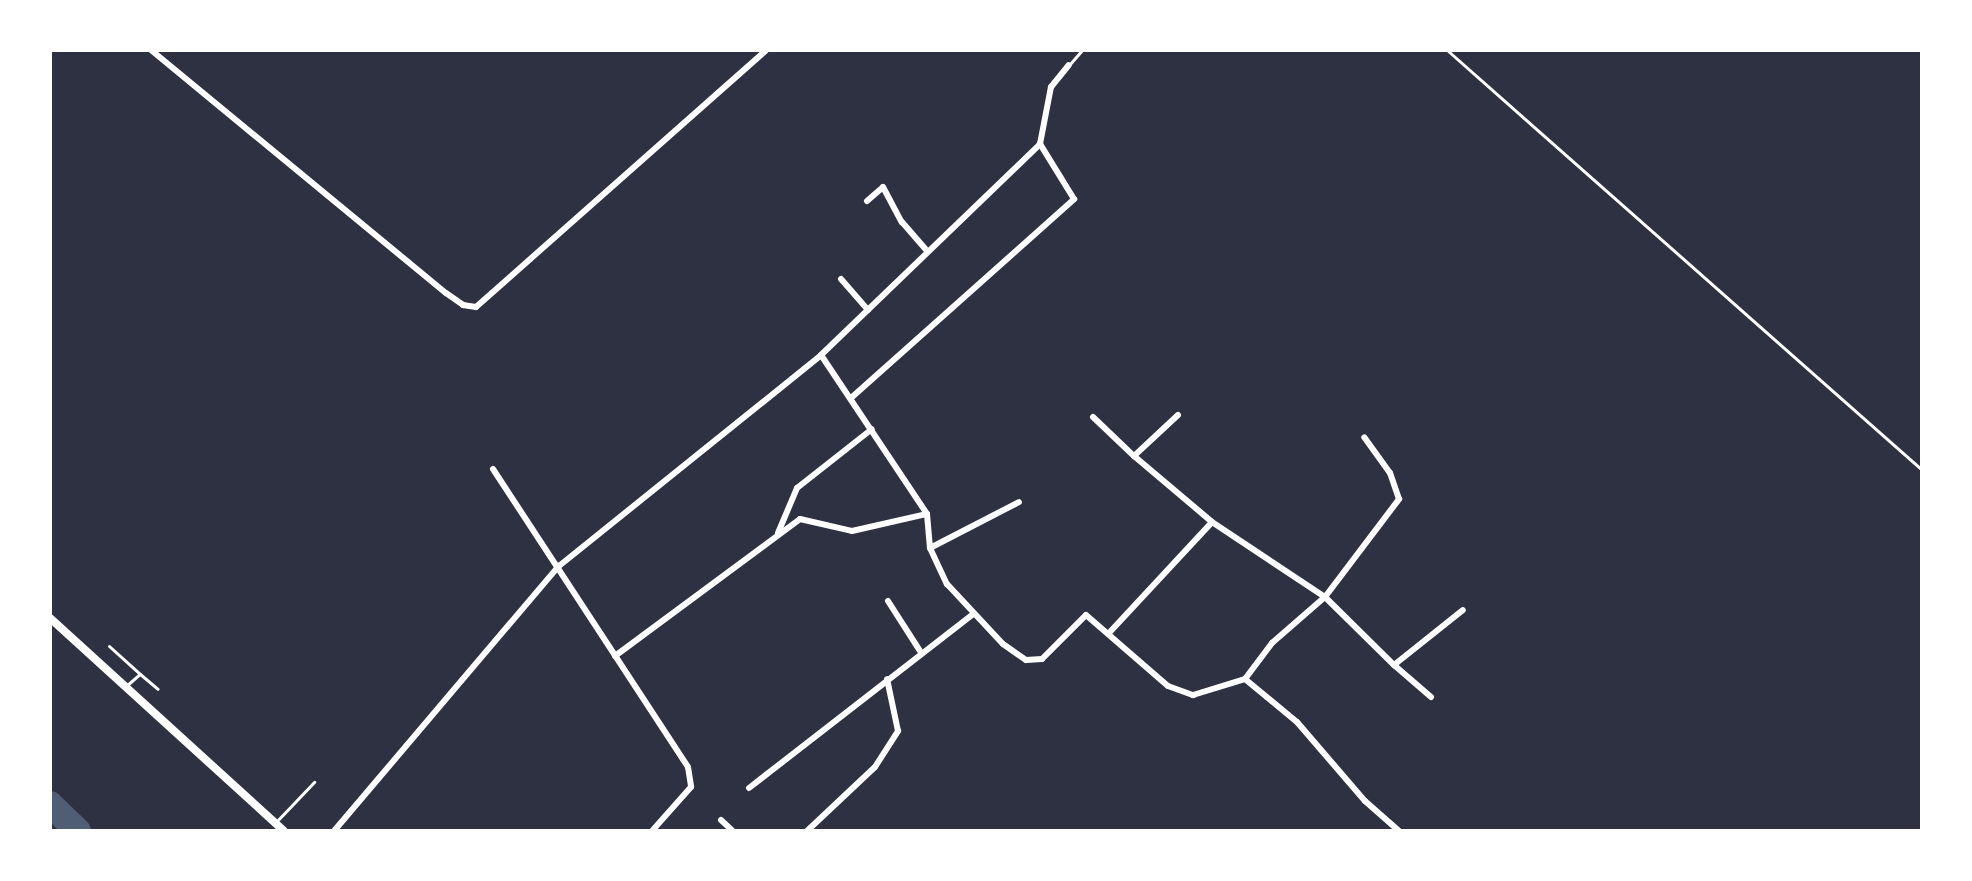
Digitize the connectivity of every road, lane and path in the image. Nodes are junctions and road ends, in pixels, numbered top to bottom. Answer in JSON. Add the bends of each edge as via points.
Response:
{"nodes":[{"id":1,"x":151,"y":50,"type":"edge"},
{"id":2,"x":766,"y":50,"type":"edge"},
{"id":3,"x":1082,"y":50,"type":"edge"},
{"id":4,"x":1447,"y":50,"type":"edge"},
{"id":5,"x":1069,"y":65,"type":"joint"},
{"id":6,"x":1040,"y":144,"type":"junction"},
{"id":7,"x":867,"y":201,"type":"dead end"},
{"id":8,"x":926,"y":250,"type":"junction"},
{"id":9,"x":841,"y":279,"type":"dead end"},
{"id":10,"x":868,"y":310,"type":"junction"},
{"id":11,"x":821,"y":355,"type":"junction"},
{"id":12,"x":851,"y":398,"type":"junction"},
{"id":13,"x":1178,"y":415,"type":"dead end"},
{"id":14,"x":1093,"y":417,"type":"dead end"},
{"id":15,"x":872,"y":429,"type":"junction"},
{"id":16,"x":1364,"y":437,"type":"dead end"},
{"id":17,"x":1134,"y":456,"type":"junction"},
{"id":18,"x":493,"y":469,"type":"dead end"},
{"id":19,"x":1922,"y":470,"type":"edge"},
{"id":20,"x":1019,"y":502,"type":"dead end"},
{"id":21,"x":927,"y":514,"type":"junction"},
{"id":22,"x":1212,"y":522,"type":"junction"},
{"id":23,"x":776,"y":537,"type":"junction"},
{"id":24,"x":930,"y":548,"type":"junction"},
{"id":25,"x":559,"y":566,"type":"junction"},
{"id":26,"x":1325,"y":597,"type":"junction"},
{"id":27,"x":888,"y":601,"type":"dead end"},
{"id":28,"x":1463,"y":610,"type":"dead end"},
{"id":29,"x":973,"y":614,"type":"junction"},
{"id":30,"x":50,"y":618,"type":"edge"},
{"id":31,"x":1109,"y":633,"type":"junction"},
{"id":32,"x":109,"y":646,"type":"dead end"},
{"id":33,"x":920,"y":651,"type":"junction"},
{"id":34,"x":615,"y":656,"type":"junction"},
{"id":35,"x":1394,"y":665,"type":"junction"},
{"id":36,"x":140,"y":674,"type":"junction"},
{"id":37,"x":887,"y":679,"type":"junction"},
{"id":38,"x":1245,"y":679,"type":"junction"},
{"id":39,"x":126,"y":686,"type":"junction"},
{"id":40,"x":158,"y":689,"type":"dead end"},
{"id":41,"x":1431,"y":697,"type":"dead end"},
{"id":42,"x":314,"y":782,"type":"dead end"},
{"id":43,"x":749,"y":788,"type":"dead end"},
{"id":44,"x":721,"y":820,"type":"dead end"},
{"id":45,"x":275,"y":823,"type":"junction"},
{"id":46,"x":284,"y":831,"type":"edge"},
{"id":47,"x":334,"y":831,"type":"edge"},
{"id":48,"x":652,"y":831,"type":"edge"},
{"id":49,"x":733,"y":831,"type":"edge"},
{"id":50,"x":807,"y":831,"type":"edge"},
{"id":51,"x":1399,"y":831,"type":"edge"}],
"edges":[{"from":1,"to":2,"type":"street","via":[[446,293],[476,307]]},
{"from":3,"to":5,"type":"lane"},
{"from":4,"to":19,"type":"lane"},
{"from":5,"to":6,"type":"street","via":[[1051,87]]},
{"from":6,"to":8,"type":"street"},
{"from":6,"to":12,"type":"street","via":[[1074,199]]},
{"from":7,"to":8,"type":"street","via":[[883,187],[902,222]]},
{"from":8,"to":10,"type":"street"},
{"from":9,"to":10,"type":"street"},
{"from":10,"to":11,"type":"street"},
{"from":11,"to":12,"type":"street"},
{"from":11,"to":25,"type":"street"},
{"from":12,"to":15,"type":"street"},
{"from":13,"to":17,"type":"street"},
{"from":14,"to":17,"type":"street"},
{"from":15,"to":21,"type":"street"},
{"from":15,"to":23,"type":"street","via":[[794,491]]},
{"from":16,"to":26,"type":"street","via":[[1390,473],[1399,499]]},
{"from":17,"to":22,"type":"street"},
{"from":18,"to":25,"type":"street"},
{"from":20,"to":24,"type":"street"},
{"from":21,"to":23,"type":"street","via":[[852,531],[800,519]]},
{"from":21,"to":24,"type":"street"},
{"from":22,"to":26,"type":"street"},
{"from":22,"to":31,"type":"street"},
{"from":23,"to":34,"type":"street"},
{"from":24,"to":29,"type":"street","via":[[947,584]]},
{"from":25,"to":34,"type":"street"},
{"from":25,"to":47,"type":"street"},
{"from":26,"to":35,"type":"street"},
{"from":26,"to":38,"type":"street","via":[[1272,643]]},
{"from":27,"to":33,"type":"street"},
{"from":28,"to":35,"type":"street"},
{"from":29,"to":31,"type":"street","via":[[1026,660],[1042,659],[1086,615]]},
{"from":29,"to":33,"type":"street"},
{"from":30,"to":39,"type":"street"},
{"from":31,"to":38,"type":"street","via":[[1168,686],[1193,695]]},
{"from":32,"to":36,"type":"lane"},
{"from":33,"to":37,"type":"street"},
{"from":34,"to":48,"type":"street","via":[[691,777],[686,794]]},
{"from":35,"to":41,"type":"street"},
{"from":36,"to":39,"type":"lane"},
{"from":36,"to":40,"type":"lane"},
{"from":37,"to":43,"type":"street"},
{"from":37,"to":50,"type":"street","via":[[898,731],[875,767]]},
{"from":38,"to":51,"type":"street","via":[[1297,722],[1365,801]]},
{"from":39,"to":45,"type":"street"},
{"from":42,"to":45,"type":"lane"},
{"from":44,"to":49,"type":"street"},
{"from":45,"to":46,"type":"street"}]}
